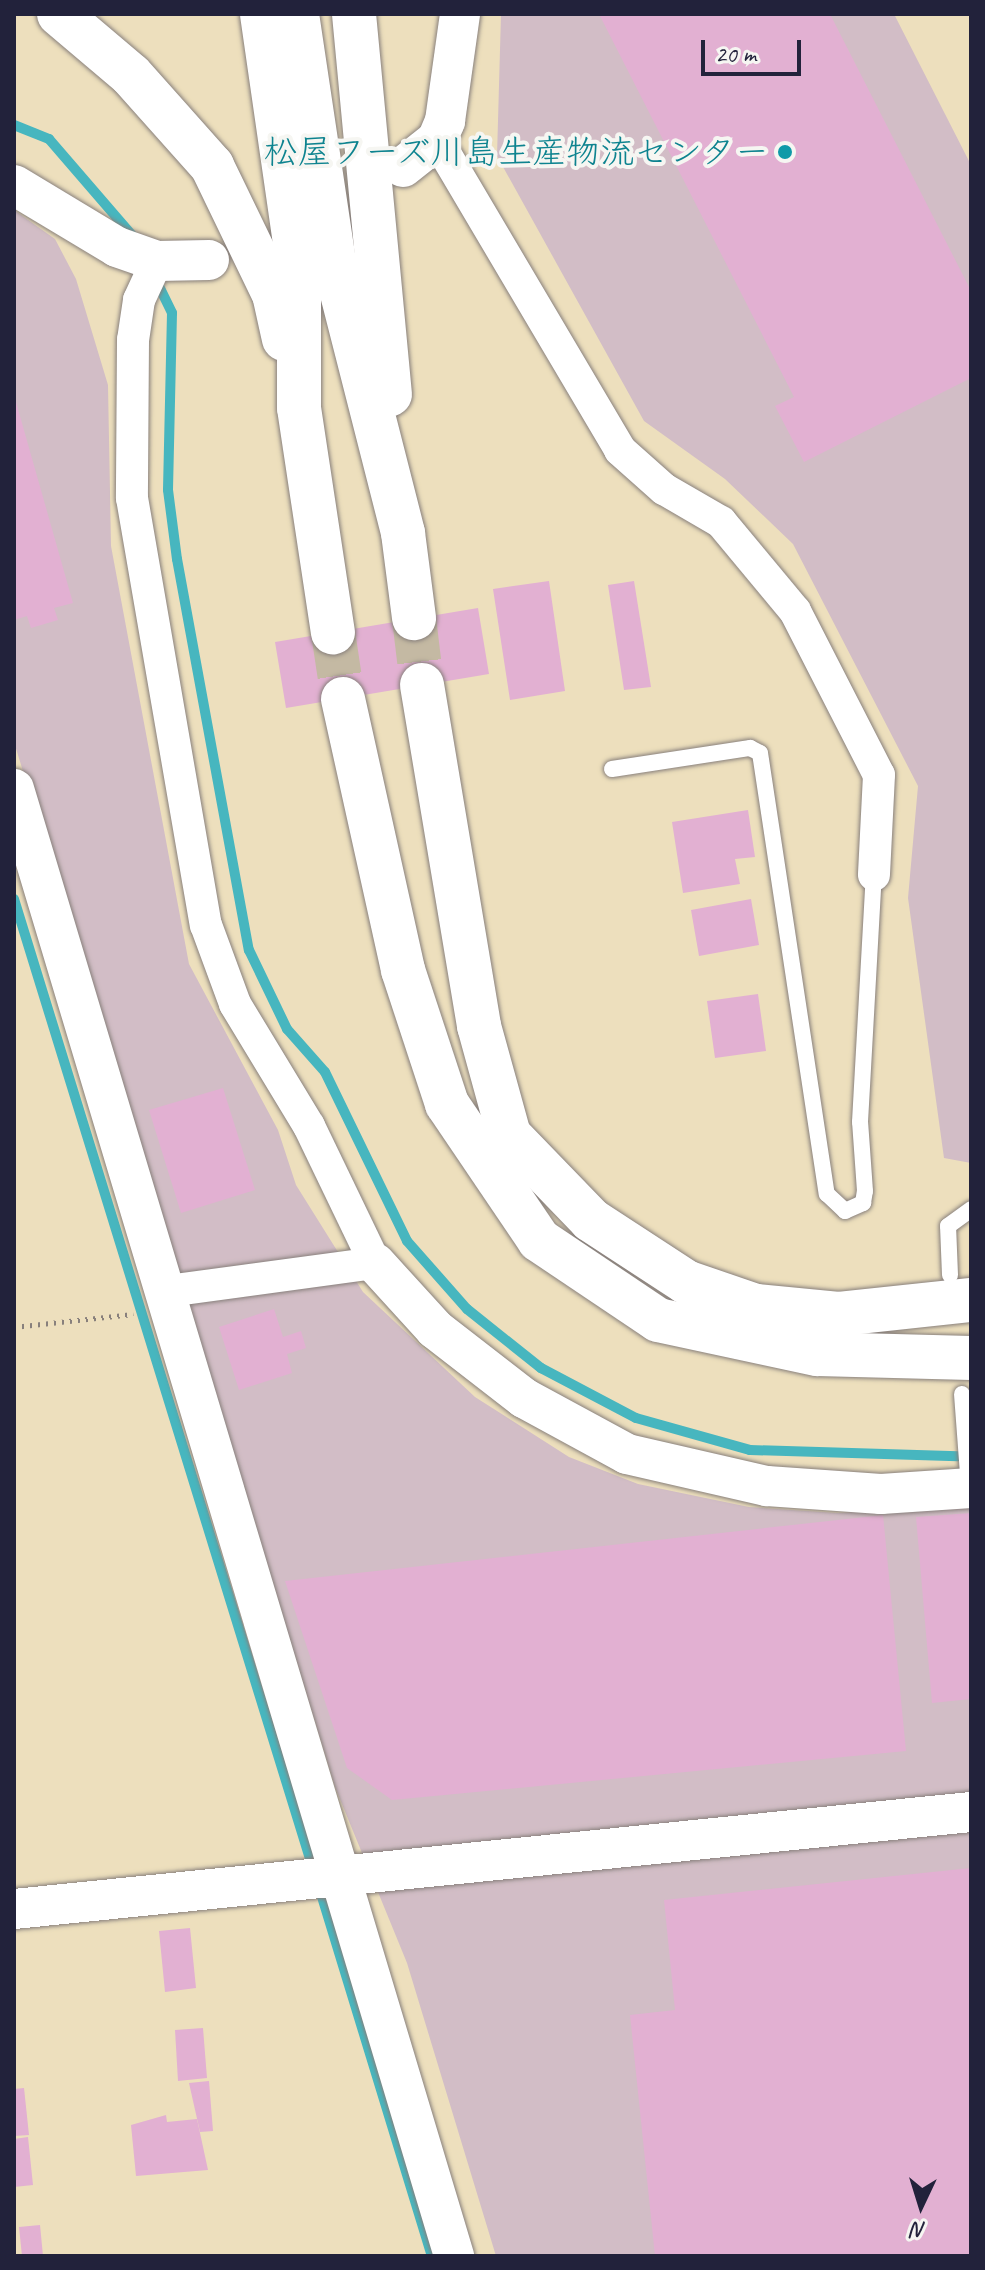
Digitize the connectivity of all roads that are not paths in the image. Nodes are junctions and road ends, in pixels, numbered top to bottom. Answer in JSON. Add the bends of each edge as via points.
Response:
{"nodes":[{"id":1,"x":59,"y":14,"type":"edge"},
{"id":2,"x":262,"y":14,"type":"edge"},
{"id":3,"x":297,"y":14,"type":"edge"},
{"id":4,"x":354,"y":14,"type":"edge"},
{"id":5,"x":460,"y":14,"type":"edge"},
{"id":6,"x":437,"y":140,"type":"junction"},
{"id":7,"x":403,"y":167,"type":"dead end"},
{"id":8,"x":14,"y":185,"type":"edge"},
{"id":9,"x":156,"y":260,"type":"junction"},
{"id":10,"x":209,"y":260,"type":"dead end"},
{"id":11,"x":299,"y":408,"type":"junction"},
{"id":12,"x":403,"y":533,"type":"junction"},
{"id":13,"x":414,"y":618,"type":"tunnel mouth"},
{"id":14,"x":333,"y":632,"type":"tunnel mouth"},
{"id":15,"x":422,"y":685,"type":"tunnel mouth"},
{"id":16,"x":343,"y":699,"type":"tunnel mouth"},
{"id":17,"x":612,"y":769,"type":"dead end"},
{"id":18,"x":14,"y":789,"type":"edge"},
{"id":19,"x":874,"y":875,"type":"joint"},
{"id":20,"x":971,"y":1209,"type":"edge"},
{"id":21,"x":375,"y":1263,"type":"junction"},
{"id":22,"x":962,"y":1293,"type":"edge"},
{"id":23,"x":171,"y":1296,"type":"junction"},
{"id":24,"x":966,"y":1376,"type":"edge"},
{"id":25,"x":970,"y":1488,"type":"edge"},
{"id":26,"x":971,"y":1812,"type":"edge"},
{"id":27,"x":340,"y":1877,"type":"junction"},
{"id":28,"x":14,"y":1909,"type":"edge"},
{"id":29,"x":454,"y":2256,"type":"edge"}],
"edges":[{"from":1,"to":11,"type":"highway","via":[[131,75],[212,166],[274,294]]},
{"from":2,"to":11,"type":"highway","via":[[299,271]]},
{"from":3,"to":12,"type":"highway","via":[[334,262]]},
{"from":4,"to":12,"type":"highway"},
{"from":5,"to":6,"type":"street"},
{"from":6,"to":7,"type":"street"},
{"from":6,"to":19,"type":"street","via":[[620,450],[664,489],[721,522],[795,611],[879,775]]},
{"from":8,"to":9,"type":"street","via":[[117,247]]},
{"from":9,"to":10,"type":"street"},
{"from":9,"to":21,"type":"street","via":[[139,300],[133,340],[132,498],[206,925],[235,1004],[295,1100]]},
{"from":11,"to":14,"type":"highway"},
{"from":12,"to":13,"type":"highway"},
{"from":15,"to":22,"type":"highway","via":[[479,1026],[509,1135],[591,1220],[686,1282],[756,1306],[839,1314]]},
{"from":16,"to":24,"type":"highway","via":[[403,970],[447,1104],[539,1240],[658,1320],[817,1354]]},
{"from":17,"to":19,"type":"lane","via":[[750,748],[760,753],[827,1194],[845,1211],[863,1203],[865,1191],[860,1122]]},
{"from":18,"to":23,"type":"street"},
{"from":20,"to":22,"type":"lane","via":[[948,1226]]},
{"from":21,"to":23,"type":"street"},
{"from":21,"to":25,"type":"street","via":[[435,1329],[524,1398],[627,1454],[767,1486],[881,1494]]},
{"from":23,"to":27,"type":"street"},
{"from":24,"to":25,"type":"lane"},
{"from":26,"to":27,"type":"street"},
{"from":27,"to":28,"type":"street"},
{"from":27,"to":29,"type":"street"}]}
